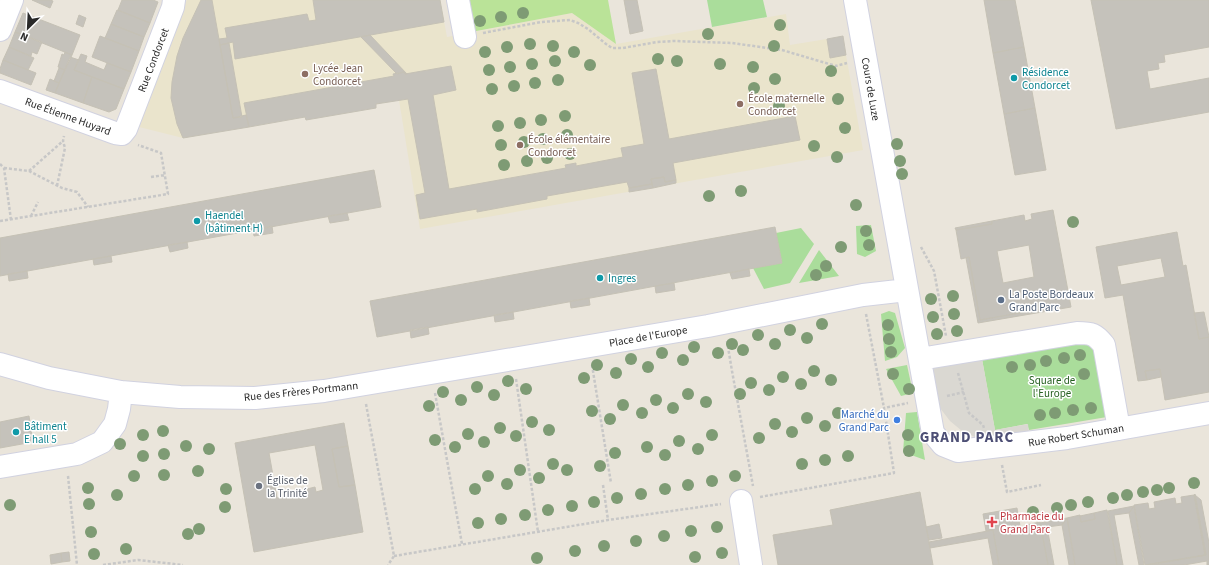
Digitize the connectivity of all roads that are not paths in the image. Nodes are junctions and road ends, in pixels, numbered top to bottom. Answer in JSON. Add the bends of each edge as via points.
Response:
{"nodes":[{"id":1,"x":12,"y":0,"type":"edge"},
{"id":2,"x":174,"y":0,"type":"edge"},
{"id":3,"x":458,"y":0,"type":"edge"},
{"id":4,"x":855,"y":0,"type":"edge"},
{"id":5,"x":0,"y":30,"type":"edge"},
{"id":6,"x":465,"y":36,"type":"road end"},
{"id":7,"x":0,"y":91,"type":"edge"},
{"id":8,"x":126,"y":127,"type":"joint"},
{"id":9,"x":907,"y":290,"type":"junction"},
{"id":10,"x":920,"y":359,"type":"junction"},
{"id":11,"x":0,"y":364,"type":"edge"},
{"id":12,"x":389,"y":380,"type":"joint"},
{"id":13,"x":121,"y":392,"type":"junction"},
{"id":14,"x":1209,"y":413,"type":"edge"},
{"id":15,"x":1119,"y":429,"type":"junction"},
{"id":16,"x":0,"y":467,"type":"edge"},
{"id":17,"x":748,"y":500,"type":"road end"},
{"id":18,"x":751,"y":565,"type":"edge"}],
"edges":[{"from":1,"to":5,"type":"street"},
{"from":2,"to":8,"type":"street","name":"Rue Condorcet"},
{"from":3,"to":6,"type":"street"},
{"from":4,"to":9,"type":"street","name":"Cours de Luze"},
{"from":7,"to":8,"type":"street","name":"Rue Étienne Huyard","via":[[116,133]]},
{"from":9,"to":10,"type":"street"},
{"from":9,"to":12,"type":"street","name":"Place de l'Europe","via":[[863,295],[708,326]]},
{"from":10,"to":15,"type":"street","name":"Rue Robert Schuman","via":[[933,433],[942,446],[958,452]]},
{"from":10,"to":15,"type":"street","via":[[1077,333],[1096,335],[1104,345]]},
{"from":11,"to":13,"type":"street","name":"Rue des Frères Portmann","via":[[49,378]]},
{"from":12,"to":13,"type":"street","name":"Rue des Frères Portmann","via":[[324,391],[255,398],[180,397]]},
{"from":13,"to":16,"type":"street","via":[[115,424],[102,442],[86,451],[66,456]]},
{"from":14,"to":15,"type":"street","name":"Rue Robert Schuman"},
{"from":17,"to":18,"type":"street"}]}
